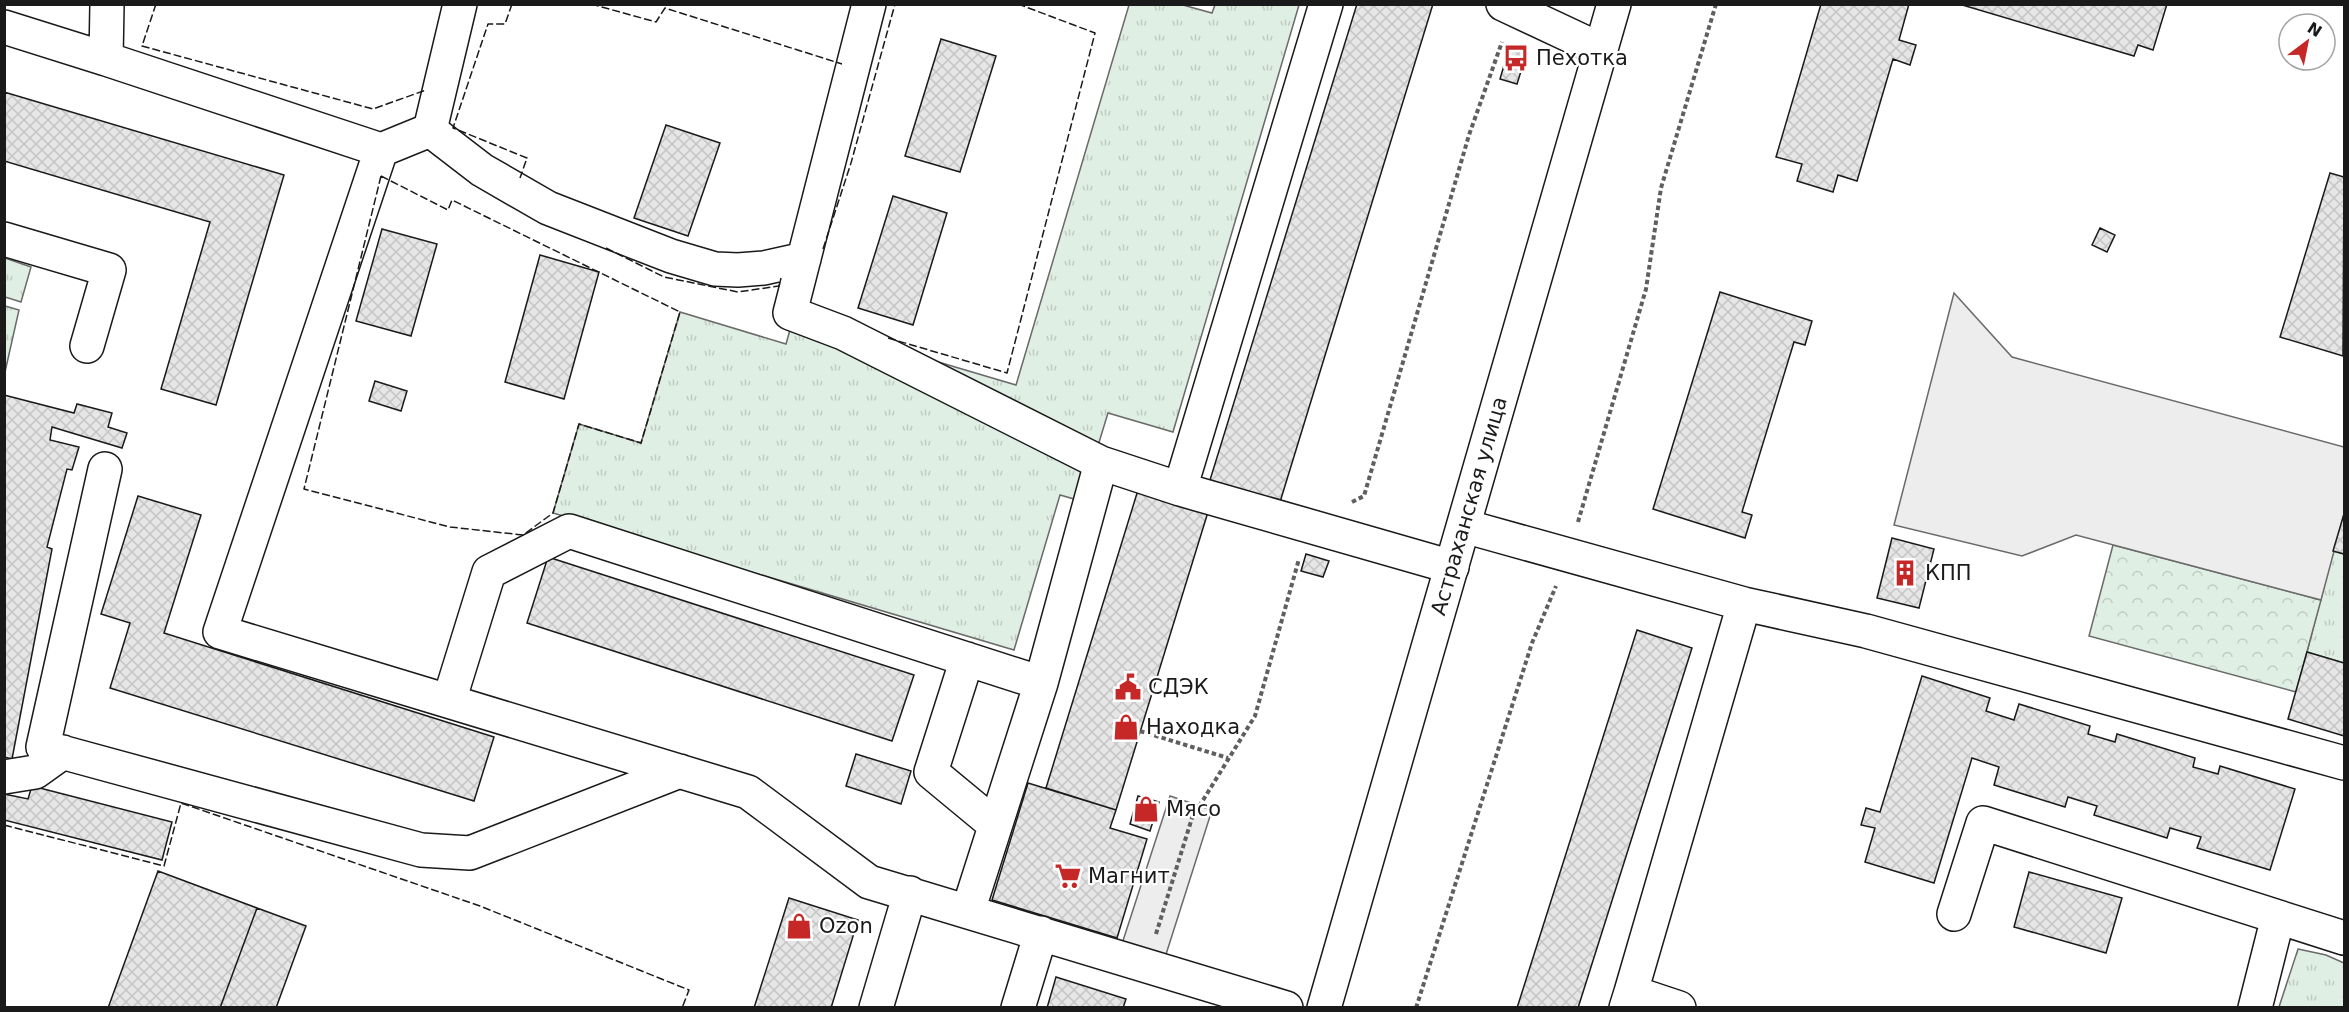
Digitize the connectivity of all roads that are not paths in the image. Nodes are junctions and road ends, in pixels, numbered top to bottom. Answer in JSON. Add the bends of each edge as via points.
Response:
{"nodes":[{"id":1,"x":107,"y":4,"type":"edge"},
{"id":2,"x":460,"y":4,"type":"edge"},
{"id":3,"x":868,"y":4,"type":"edge"},
{"id":4,"x":1326,"y":4,"type":"edge"},
{"id":5,"x":1503,"y":4,"type":"edge"},
{"id":6,"x":1614,"y":4,"type":"edge"},
{"id":7,"x":4,"y":27,"type":"edge"},
{"id":8,"x":1601,"y":50,"type":"junction"},
{"id":9,"x":106,"y":59,"type":"junction"},
{"id":10,"x":430,"y":130,"type":"junction"},
{"id":11,"x":381,"y":150,"type":"junction"},
{"id":12,"x":4,"y":239,"type":"edge"},
{"id":13,"x":804,"y":259,"type":"junction"},
{"id":14,"x":87,"y":346,"type":"dead end"},
{"id":15,"x":1101,"y":463,"type":"junction"},
{"id":16,"x":105,"y":469,"type":"dead end"},
{"id":17,"x":1180,"y":489,"type":"junction"},
{"id":18,"x":1464,"y":526,"type":"junction"},
{"id":19,"x":1452,"y":567,"type":"junction"},
{"id":20,"x":1744,"y":604,"type":"junction"},
{"id":21,"x":967,"y":659,"type":"junction"},
{"id":22,"x":1041,"y":683,"type":"junction"},
{"id":23,"x":449,"y":701,"type":"junction"},
{"id":24,"x":63,"y":752,"type":"junction"},
{"id":25,"x":2344,"y":762,"type":"edge"},
{"id":26,"x":680,"y":771,"type":"junction"},
{"id":27,"x":4,"y":777,"type":"edge"},
{"id":28,"x":995,"y":825,"type":"junction"},
{"id":29,"x":910,"y":894,"type":"junction"},
{"id":30,"x":968,"y":911,"type":"junction"},
{"id":31,"x":1954,"y":914,"type":"dead end"},
{"id":32,"x":2278,"y":917,"type":"junction"},
{"id":33,"x":1041,"y":933,"type":"junction"},
{"id":34,"x":2344,"y":938,"type":"edge"},
{"id":35,"x":1629,"y":1000,"type":"edge"},
{"id":36,"x":876,"y":1008,"type":"edge"},
{"id":37,"x":1018,"y":1008,"type":"edge"},
{"id":38,"x":1286,"y":1008,"type":"edge"},
{"id":39,"x":1324,"y":1008,"type":"edge"},
{"id":40,"x":1679,"y":1008,"type":"edge"},
{"id":41,"x":2255,"y":1008,"type":"edge"}],
"edges":[{"from":1,"to":9,"type":"main road"},
{"from":2,"to":10,"type":"main road"},
{"from":3,"to":13,"type":"main road"},
{"from":4,"to":17,"type":"main road"},
{"from":5,"to":8,"type":"main road"},
{"from":6,"to":8,"type":"main road","name":"Астраханская улица"},
{"from":7,"to":9,"type":"main road"},
{"from":8,"to":18,"type":"main road","name":"Астраханская улица"},
{"from":9,"to":11,"type":"main road"},
{"from":10,"to":11,"type":"main road"},
{"from":10,"to":13,"type":"main road","via":[[482,170],[548,208],[671,256],[715,269],[738,270]]},
{"from":11,"to":23,"type":"main road","via":[[220,632]]},
{"from":12,"to":14,"type":"main road","via":[[110,270]]},
{"from":13,"to":15,"type":"main road","via":[[790,313],[843,333]]},
{"from":15,"to":17,"type":"main road"},
{"from":15,"to":22,"type":"main road"},
{"from":16,"to":24,"type":"main road","via":[[44,747]]},
{"from":17,"to":19,"type":"main road"},
{"from":18,"to":19,"type":"main road","name":"Астраханская улица"},
{"from":18,"to":20,"type":"main road"},
{"from":19,"to":39,"type":"main road","name":"Астраханская улица"},
{"from":20,"to":25,"type":"main road","via":[[1866,631]]},
{"from":20,"to":35,"type":"main road"},
{"from":21,"to":22,"type":"main road"},
{"from":21,"to":23,"type":"main road","via":[[569,531],[489,572]]},
{"from":21,"to":28,"type":"main road","via":[[931,772]]},
{"from":22,"to":28,"type":"main road"},
{"from":23,"to":26,"type":"main road"},
{"from":24,"to":26,"type":"main road","via":[[421,850],[470,853]]},
{"from":24,"to":27,"type":"main road","via":[[35,772]]},
{"from":26,"to":29,"type":"main road","via":[[748,792],[869,882]]},
{"from":28,"to":30,"type":"main road"},
{"from":29,"to":30,"type":"main road"},
{"from":29,"to":36,"type":"main road"},
{"from":30,"to":33,"type":"main road"},
{"from":31,"to":32,"type":"main road","via":[[1983,823]]},
{"from":32,"to":34,"type":"main road"},
{"from":32,"to":41,"type":"main road"},
{"from":33,"to":37,"type":"main road"},
{"from":33,"to":38,"type":"main road"},
{"from":35,"to":40,"type":"main road"}]}
